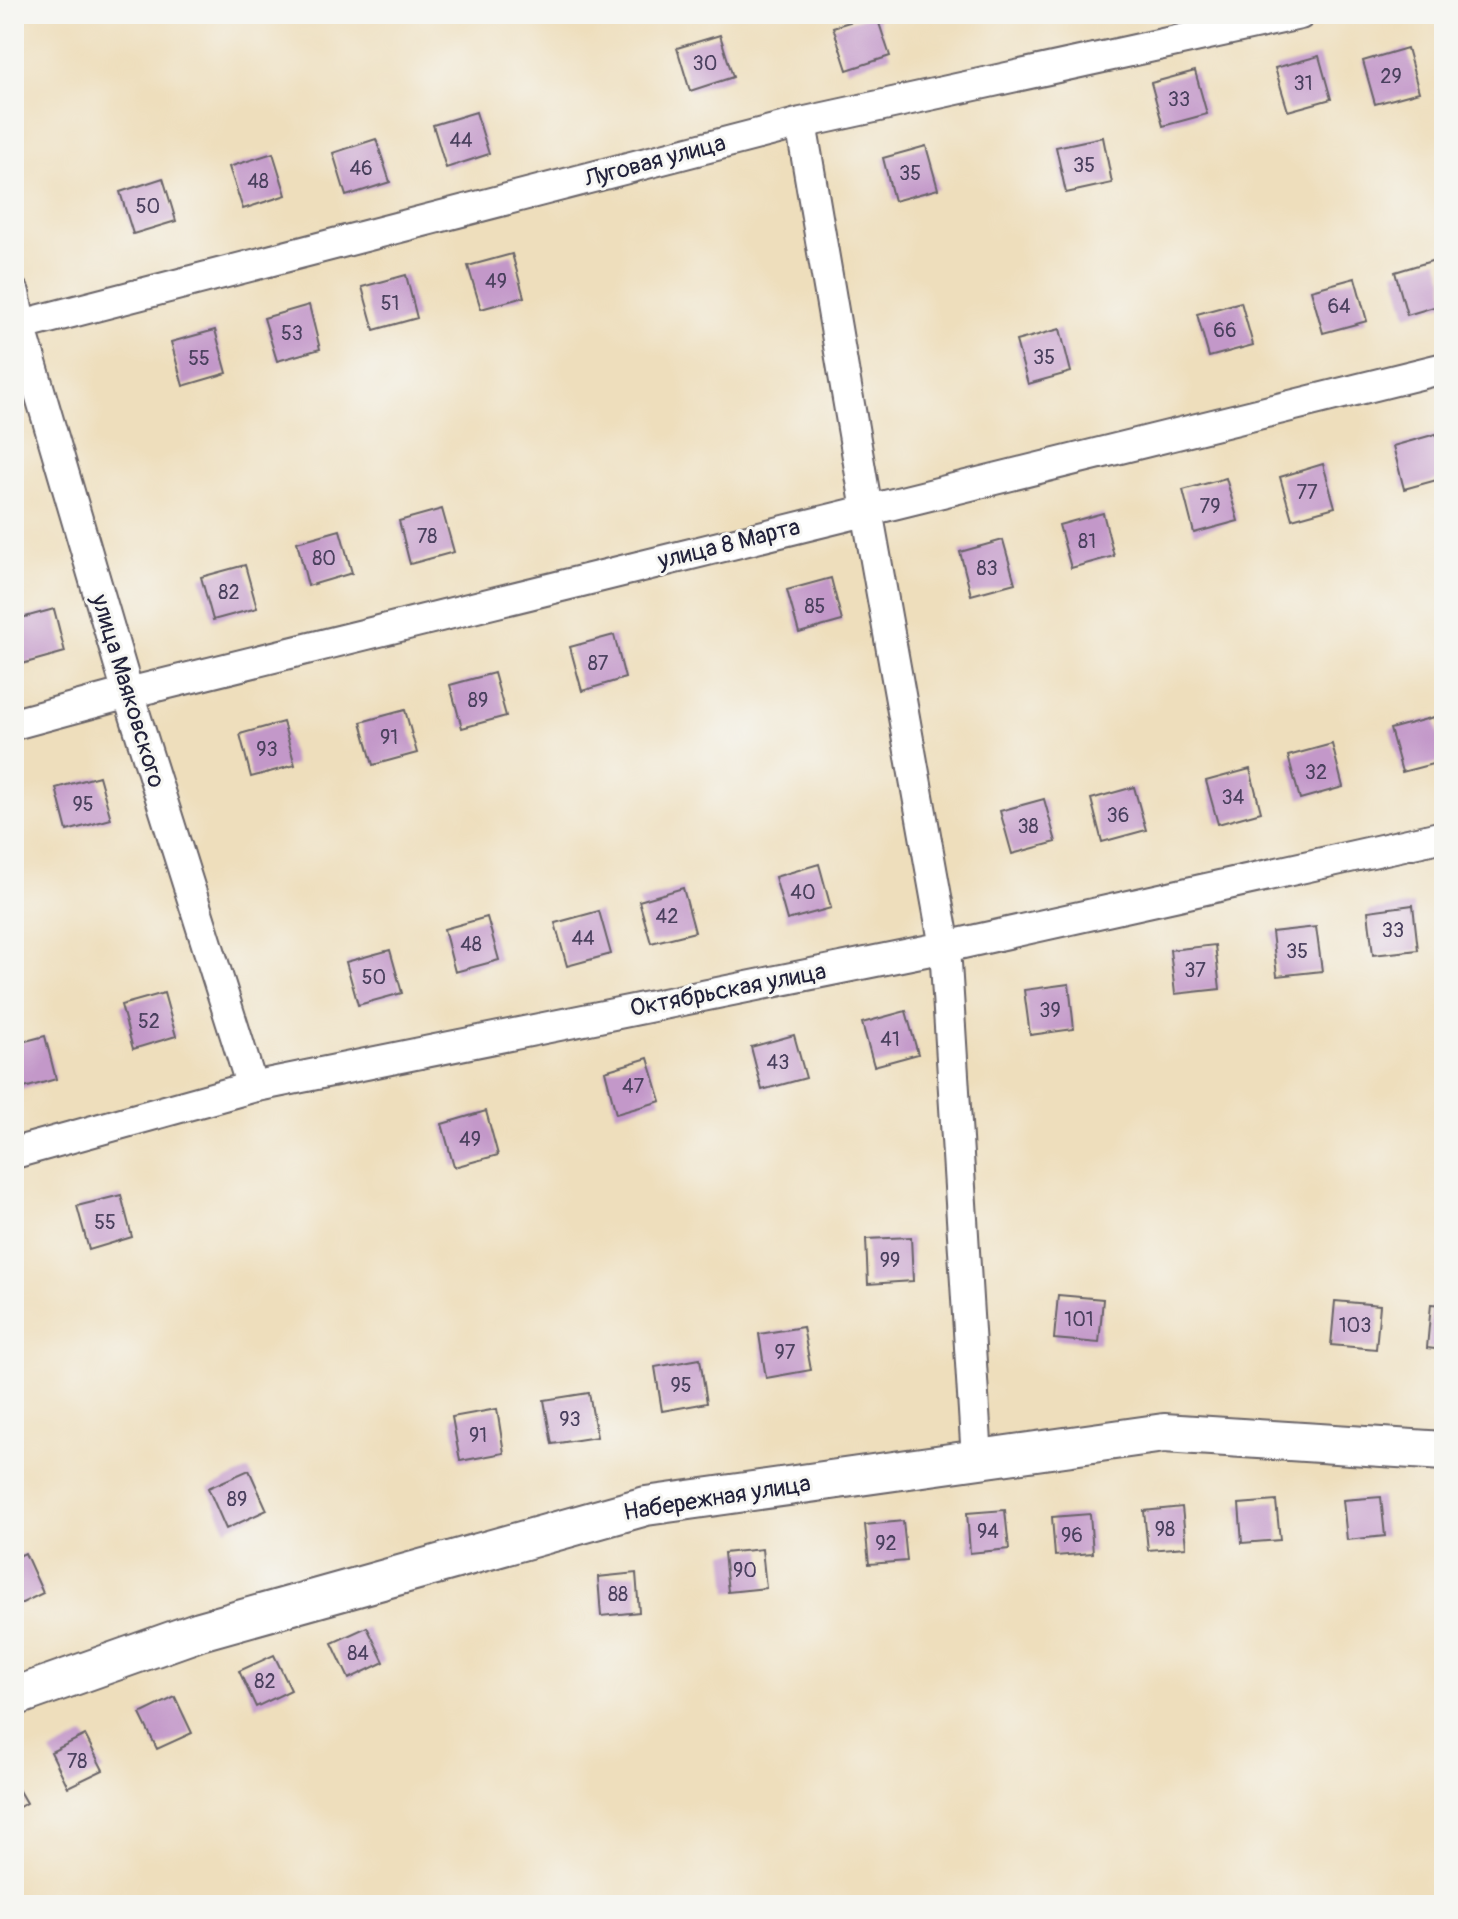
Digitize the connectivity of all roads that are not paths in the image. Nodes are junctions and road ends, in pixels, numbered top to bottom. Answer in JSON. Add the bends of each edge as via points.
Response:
{"nodes":[{"id":1,"x":1300,"y":14,"type":"edge"},
{"id":2,"x":801,"y":123,"type":"junction"},
{"id":3,"x":14,"y":293,"type":"edge"},
{"id":4,"x":17,"y":326,"type":"edge"},
{"id":5,"x":1444,"y":368,"type":"edge"},
{"id":6,"x":867,"y":510,"type":"junction"},
{"id":7,"x":128,"y":693,"type":"junction"},
{"id":8,"x":14,"y":724,"type":"edge"},
{"id":9,"x":1444,"y":836,"type":"edge"},
{"id":10,"x":945,"y":947,"type":"junction"},
{"id":11,"x":252,"y":1087,"type":"junction"},
{"id":12,"x":14,"y":1153,"type":"edge"},
{"id":13,"x":1444,"y":1451,"type":"edge"},
{"id":14,"x":977,"y":1459,"type":"junction"},
{"id":15,"x":14,"y":1697,"type":"edge"}],
"edges":[{"from":1,"to":2,"type":"street","name":"Луговая улица"},
{"from":2,"to":4,"type":"street","name":"Луговая улица"},
{"from":2,"to":6,"type":"street"},
{"from":3,"to":4,"type":"street","name":"улица Маяковского"},
{"from":4,"to":7,"type":"street","name":"улица Маяковского"},
{"from":5,"to":6,"type":"street","name":"улица 8 Марта"},
{"from":6,"to":7,"type":"street","name":"улица 8 Марта"},
{"from":6,"to":10,"type":"street"},
{"from":7,"to":8,"type":"street","name":"улица 8 Марта"},
{"from":7,"to":11,"type":"street","name":"улица Маяковского"},
{"from":9,"to":10,"type":"street","name":"Октябрьская улица"},
{"from":10,"to":11,"type":"street","name":"Октябрьская улица"},
{"from":10,"to":14,"type":"street"},
{"from":11,"to":12,"type":"street","name":"Октябрьская улица"},
{"from":13,"to":14,"type":"street","name":"Набережная улица","via":[[1164,1433]]},
{"from":14,"to":15,"type":"street","name":"Набережная улица","via":[[646,1506],[200,1631]]}]}
